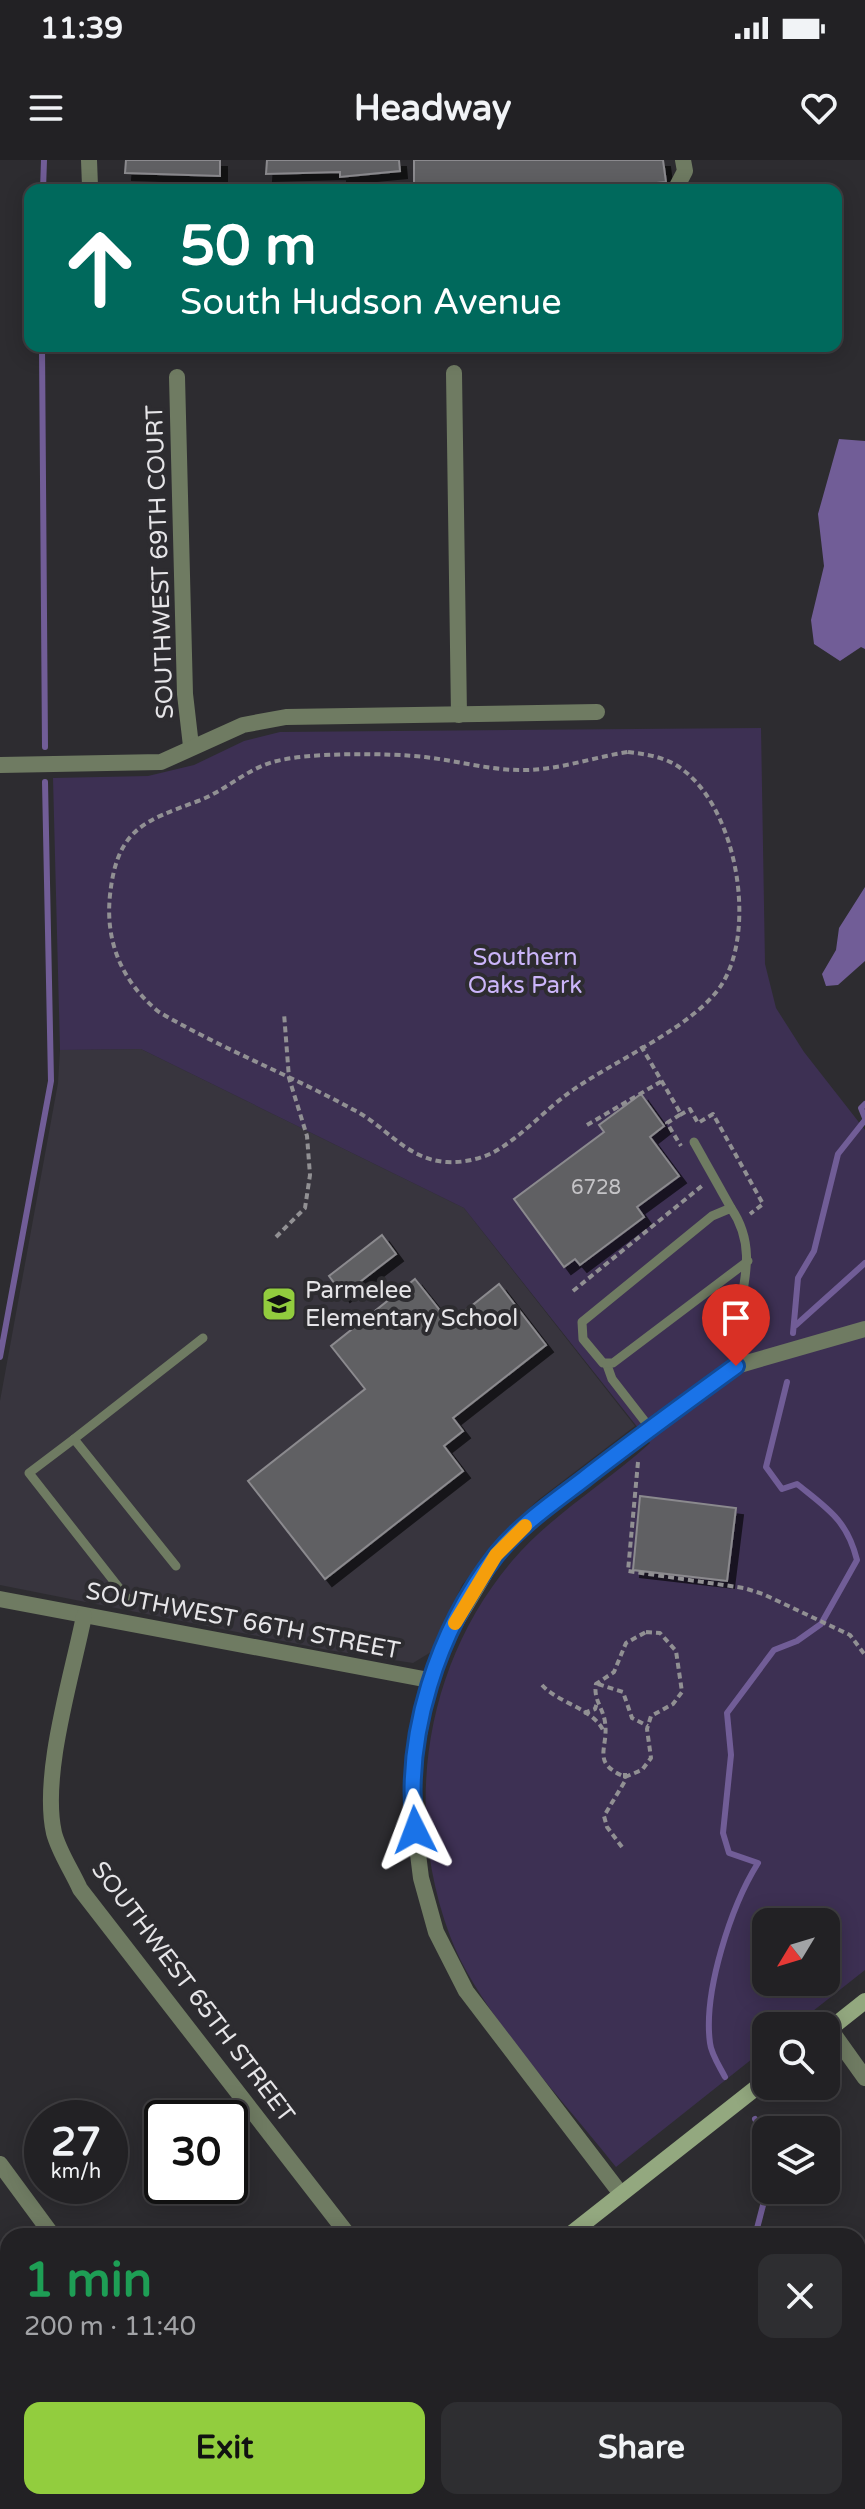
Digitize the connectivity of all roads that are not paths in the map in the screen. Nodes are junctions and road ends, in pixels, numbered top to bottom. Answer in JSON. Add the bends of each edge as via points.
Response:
{"nodes":[{"id":1,"x":89,"y":160,"type":"edge"},
{"id":2,"x":683,"y":160,"type":"edge"},
{"id":3,"x":90,"y":184,"type":"edge"},
{"id":4,"x":678,"y":184,"type":"edge"},
{"id":5,"x":454,"y":373,"type":"dead end"},
{"id":6,"x":177,"y":377,"type":"dead end"},
{"id":7,"x":597,"y":712,"type":"dead end"},
{"id":8,"x":459,"y":715,"type":"junction"},
{"id":9,"x":191,"y":746,"type":"junction"},
{"id":10,"x":0,"y":765,"type":"edge"},
{"id":11,"x":694,"y":1142,"type":"dead end"},
{"id":12,"x":731,"y":1208,"type":"junction"},
{"id":13,"x":748,"y":1261,"type":"junction"},
{"id":14,"x":865,"y":1329,"type":"edge"},
{"id":15,"x":203,"y":1338,"type":"dead end"},
{"id":16,"x":607,"y":1365,"type":"junction"},
{"id":17,"x":736,"y":1366,"type":"junction"},
{"id":18,"x":650,"y":1428,"type":"junction"},
{"id":19,"x":74,"y":1439,"type":"junction"},
{"id":20,"x":176,"y":1566,"type":"dead end"},
{"id":21,"x":0,"y":1599,"type":"edge"},
{"id":22,"x":131,"y":1603,"type":"dead end"},
{"id":23,"x":84,"y":1616,"type":"junction"},
{"id":24,"x":429,"y":1680,"type":"junction"},
{"id":25,"x":865,"y":2001,"type":"edge"},
{"id":26,"x":840,"y":2021,"type":"edge"},
{"id":27,"x":840,"y":2046,"type":"edge"},
{"id":28,"x":865,"y":2078,"type":"edge"},
{"id":29,"x":752,"y":2091,"type":"edge"},
{"id":30,"x":0,"y":2164,"type":"edge"},
{"id":31,"x":621,"y":2194,"type":"junction"},
{"id":32,"x":47,"y":2228,"type":"edge"},
{"id":33,"x":343,"y":2228,"type":"edge"},
{"id":34,"x":578,"y":2228,"type":"edge"}],
"edges":[{"from":1,"to":3,"type":"street"},
{"from":2,"to":4,"type":"street","via":[[685,171]]},
{"from":5,"to":8,"type":"street"},
{"from":6,"to":9,"type":"street","name":"SOUTHWEST 69TH COURT","via":[[185,694]]},
{"from":7,"to":8,"type":"street"},
{"from":8,"to":9,"type":"street","via":[[286,717],[243,725]]},
{"from":9,"to":10,"type":"street","via":[[161,762]]},
{"from":11,"to":12,"type":"lane"},
{"from":12,"to":13,"type":"lane","via":[[748,1246]]},
{"from":12,"to":16,"type":"lane","via":[[712,1216],[582,1322],[583,1339]]},
{"from":13,"to":16,"type":"lane"},
{"from":13,"to":17,"type":"lane","via":[[733,1347]]},
{"from":14,"to":17,"type":"street"},
{"from":15,"to":19,"type":"lane"},
{"from":16,"to":18,"type":"lane"},
{"from":17,"to":18,"type":"street"},
{"from":18,"to":24,"type":"street","via":[[533,1518],[496,1555],[450,1632]]},
{"from":19,"to":20,"type":"lane"},
{"from":19,"to":22,"type":"lane","via":[[29,1473]]},
{"from":21,"to":23,"type":"street","name":"SOUTHWEST 66TH STREET"},
{"from":23,"to":24,"type":"street","name":"SOUTHWEST 66TH STREET"},
{"from":23,"to":33,"type":"street","name":"SOUTHWEST 65TH STREET","via":[[52,1777],[55,1836],[80,1889]]},
{"from":24,"to":31,"type":"street","name":"SOUTHWEST 66TH STREET","via":[[412,1806],[421,1878],[436,1932],[466,1991]]},
{"from":25,"to":26,"type":"main road"},
{"from":27,"to":28,"type":"street"},
{"from":29,"to":31,"type":"main road"},
{"from":30,"to":32,"type":"street"},
{"from":31,"to":34,"type":"main road"}]}
